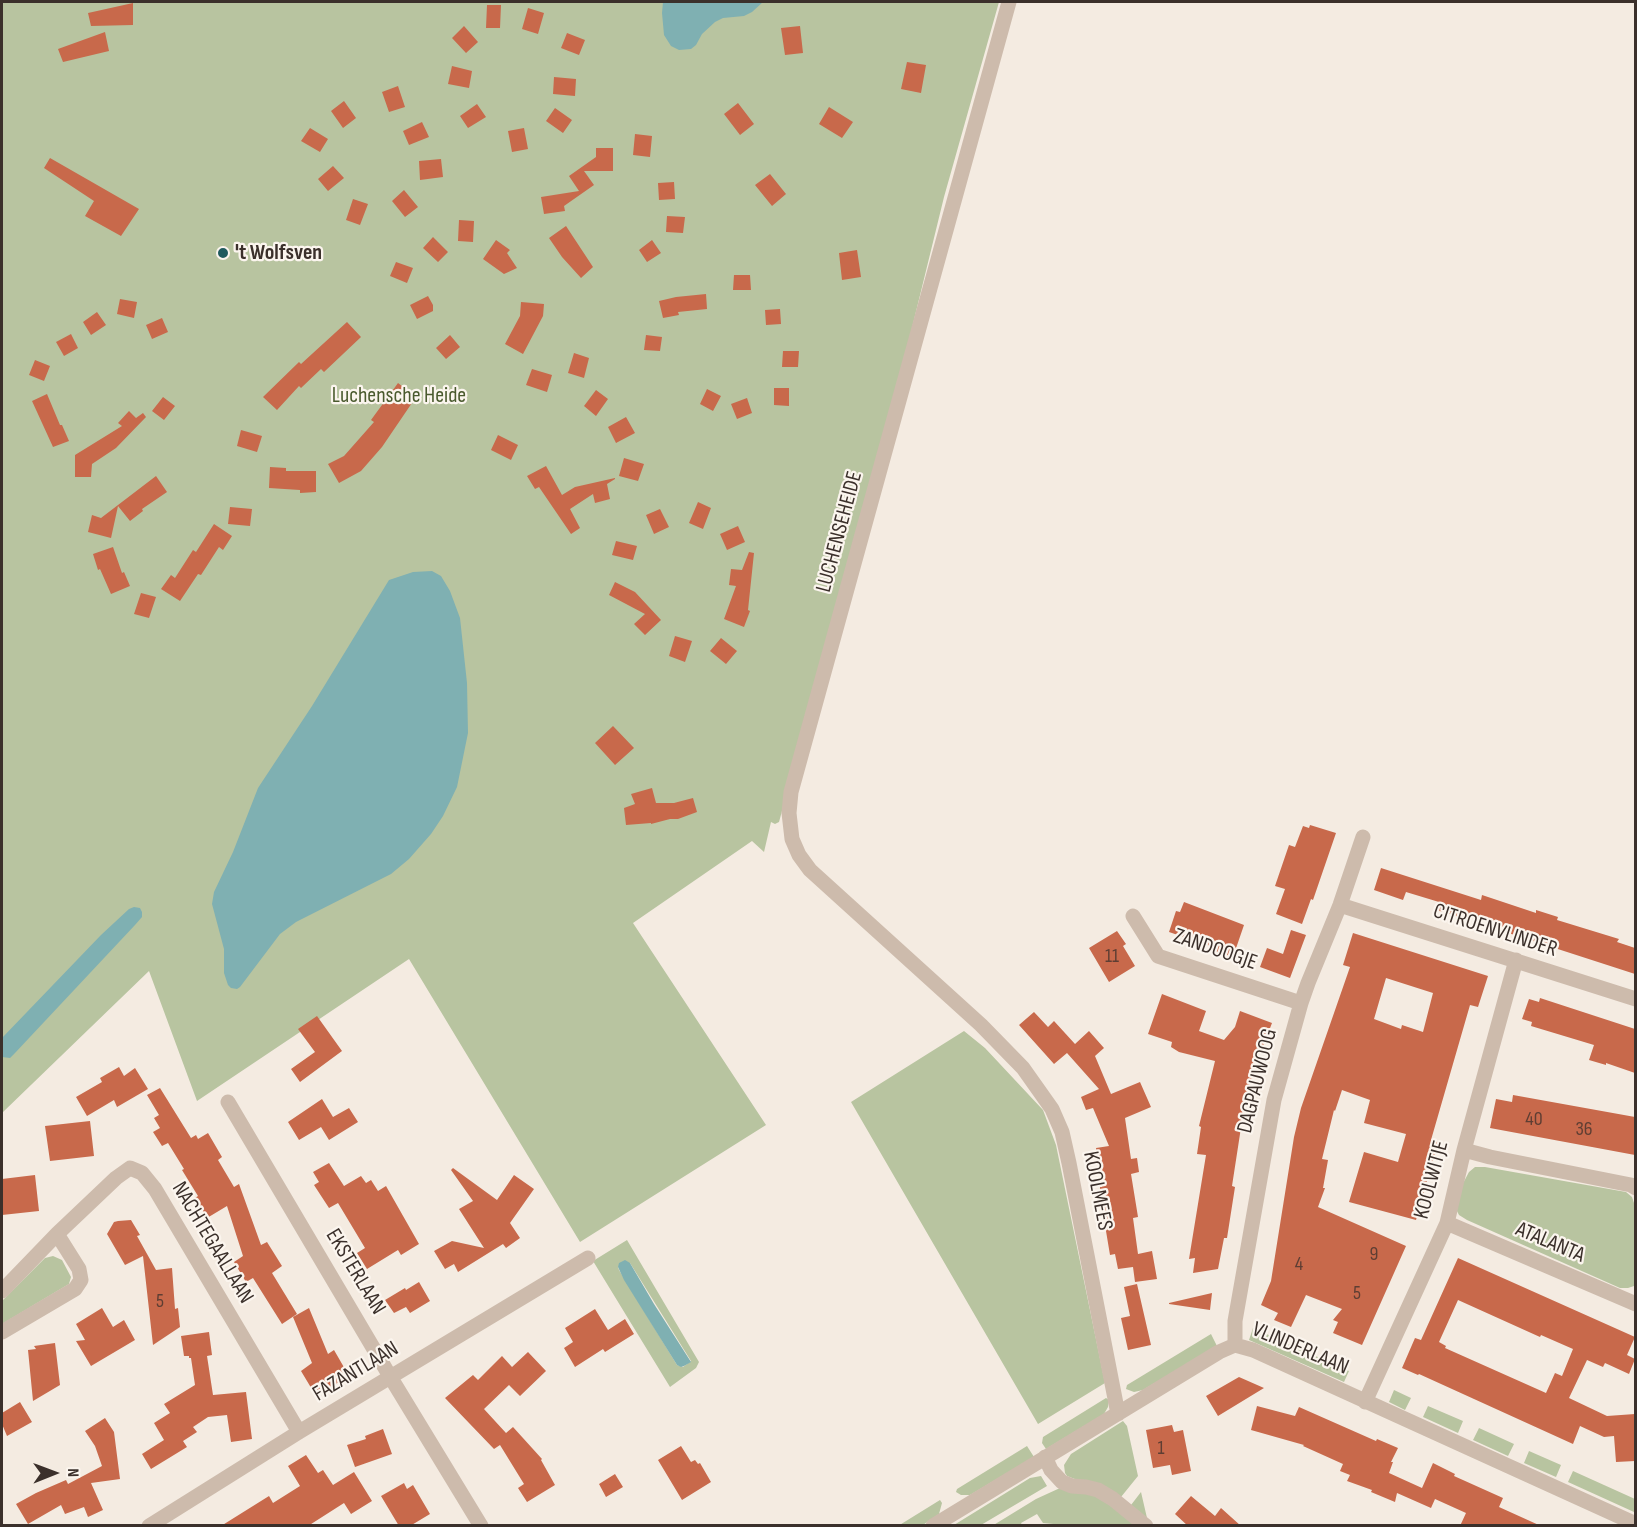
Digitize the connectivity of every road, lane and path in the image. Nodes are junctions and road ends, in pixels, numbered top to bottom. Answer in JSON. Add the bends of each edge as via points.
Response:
{"nodes":[{"id":1,"x":1009,"y":2,"type":"edge"},
{"id":2,"x":1363,"y":837,"type":"dead end"},
{"id":3,"x":1341,"y":906,"type":"junction"},
{"id":4,"x":1133,"y":916,"type":"dead end"},
{"id":5,"x":1516,"y":960,"type":"junction"},
{"id":6,"x":1635,"y":999,"type":"edge"},
{"id":7,"x":1301,"y":1003,"type":"junction"},
{"id":8,"x":965,"y":1009,"type":"joint"},
{"id":9,"x":228,"y":1102,"type":"dead end"},
{"id":10,"x":1464,"y":1150,"type":"junction"},
{"id":11,"x":1635,"y":1188,"type":"edge"},
{"id":12,"x":1447,"y":1223,"type":"junction"},
{"id":13,"x":57,"y":1233,"type":"junction"},
{"id":14,"x":588,"y":1258,"type":"dead end"},
{"id":15,"x":2,"y":1291,"type":"edge"},
{"id":16,"x":1635,"y":1304,"type":"edge"},
{"id":17,"x":2,"y":1332,"type":"edge"},
{"id":18,"x":1235,"y":1345,"type":"junction"},
{"id":19,"x":392,"y":1378,"type":"junction"},
{"id":20,"x":1365,"y":1402,"type":"junction"},
{"id":21,"x":1118,"y":1414,"type":"junction"},
{"id":22,"x":299,"y":1432,"type":"junction"},
{"id":23,"x":1045,"y":1457,"type":"junction"},
{"id":24,"x":1635,"y":1524,"type":"edge"},
{"id":25,"x":149,"y":1526,"type":"edge"},
{"id":26,"x":481,"y":1526,"type":"edge"},
{"id":27,"x":933,"y":1526,"type":"edge"},
{"id":28,"x":1146,"y":1526,"type":"edge"}],
"edges":[{"from":1,"to":8,"type":"street","name":"LUCHENSEHEIDE","via":[[791,792],[789,813],[792,839],[810,870]]},
{"from":2,"to":3,"type":"street","name":"DAGPAUWOOG"},
{"from":3,"to":5,"type":"street","name":"CITROENVLINDER"},
{"from":3,"to":7,"type":"street","name":"DAGPAUWOOG"},
{"from":4,"to":7,"type":"street","name":"ZANDOOGJE","via":[[1158,956]]},
{"from":5,"to":6,"type":"street","name":"CITROENVLINDER"},
{"from":5,"to":10,"type":"street","name":"KOOLWITJE"},
{"from":7,"to":18,"type":"street","name":"DAGPAUWOOG","via":[[1274,1100],[1235,1321]]},
{"from":8,"to":21,"type":"street","name":"KOOLMEES","via":[[1023,1068],[1052,1109],[1062,1132]]},
{"from":9,"to":19,"type":"street","name":"EKSTERLAAN"},
{"from":10,"to":11,"type":"street"},
{"from":10,"to":12,"type":"street","name":"KOOLWITJE"},
{"from":12,"to":16,"type":"street","name":"ATALANTA"},
{"from":12,"to":20,"type":"street","name":"KOOLWITJE"},
{"from":13,"to":15,"type":"street","name":"NACHTEGAALLAAN"},
{"from":13,"to":17,"type":"street","via":[[79,1269],[81,1280],[75,1289]]},
{"from":13,"to":22,"type":"street","name":"NACHTEGAALLAAN","via":[[116,1178],[130,1168],[141,1173],[155,1189]]},
{"from":14,"to":19,"type":"street","name":"FAZANTLAAN"},
{"from":18,"to":20,"type":"street","name":"VLINDERLAAN"},
{"from":18,"to":21,"type":"street","name":"VLINDERLAAN"},
{"from":19,"to":22,"type":"street","name":"FAZANTLAAN"},
{"from":19,"to":26,"type":"street","name":"EKSTERLAAN"},
{"from":20,"to":24,"type":"street","name":"VLINDERLAAN"},
{"from":21,"to":23,"type":"street","name":"VLINDERLAAN"},
{"from":22,"to":25,"type":"street","name":"FAZANTLAAN"},
{"from":23,"to":27,"type":"street","name":"VLINDERLAAN"},
{"from":23,"to":28,"type":"street","via":[[1062,1482],[1098,1490]]}]}
